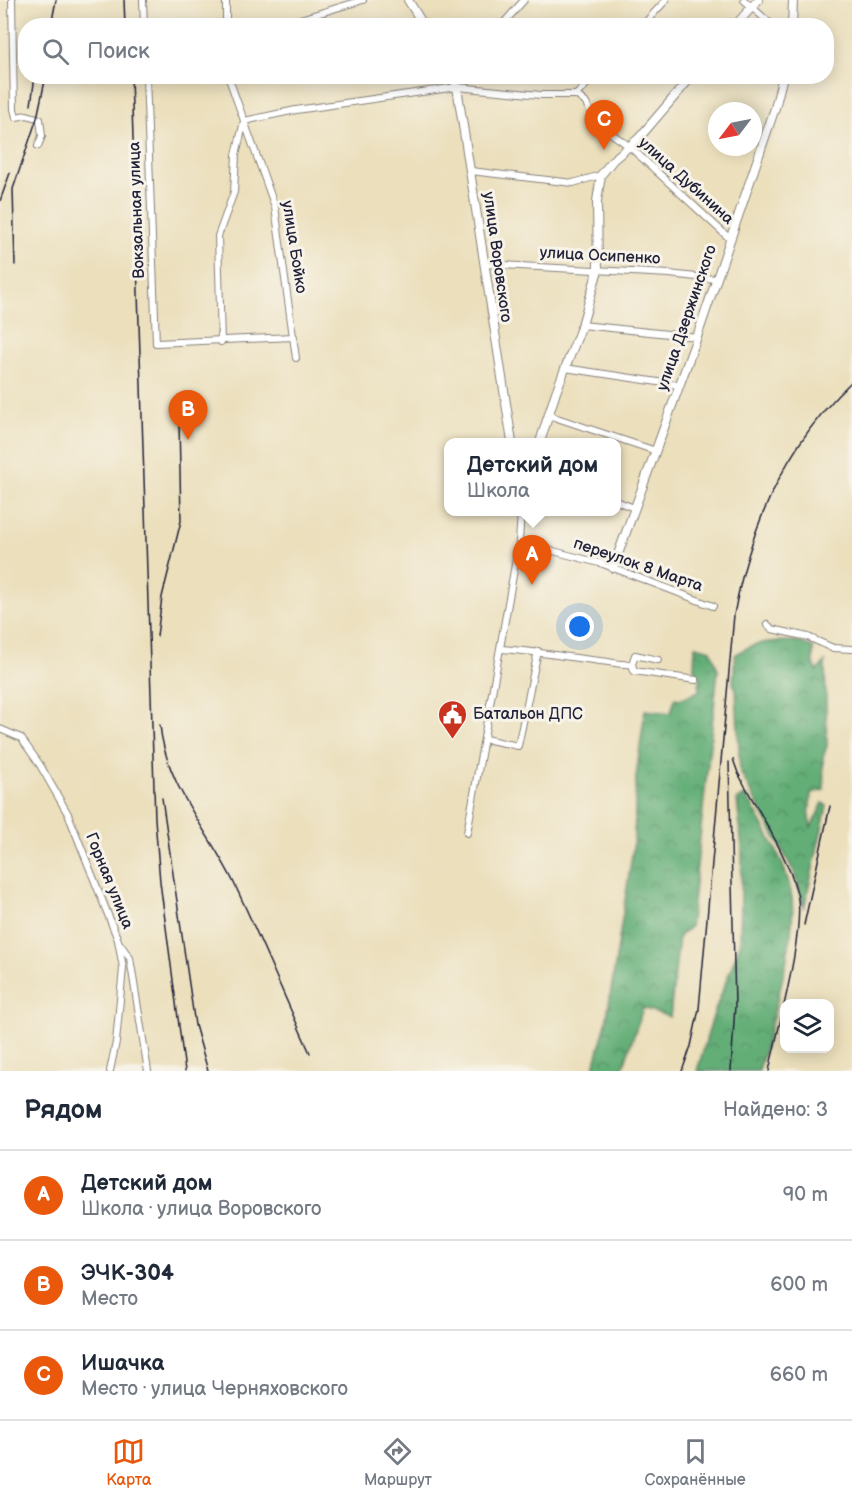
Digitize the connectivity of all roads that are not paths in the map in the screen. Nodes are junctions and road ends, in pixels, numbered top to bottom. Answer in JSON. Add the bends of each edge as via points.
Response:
{"nodes":[{"id":1,"x":12,"y":0,"type":"edge"},
{"id":2,"x":143,"y":0,"type":"edge"},
{"id":3,"x":226,"y":0,"type":"edge"},
{"id":4,"x":363,"y":0,"type":"edge"},
{"id":5,"x":408,"y":0,"type":"edge"},
{"id":6,"x":524,"y":0,"type":"edge"},
{"id":7,"x":666,"y":0,"type":"edge"},
{"id":8,"x":744,"y":0,"type":"edge"},
{"id":9,"x":758,"y":0,"type":"edge"},
{"id":10,"x":792,"y":0,"type":"edge"},
{"id":11,"x":751,"y":7,"type":"junction"},
{"id":12,"x":144,"y":18,"type":"edge"},
{"id":13,"x":226,"y":18,"type":"edge"},
{"id":14,"x":303,"y":18,"type":"edge"},
{"id":15,"x":419,"y":18,"type":"edge"},
{"id":16,"x":508,"y":18,"type":"edge"},
{"id":17,"x":649,"y":18,"type":"edge"},
{"id":18,"x":742,"y":18,"type":"edge"},
{"id":19,"x":763,"y":18,"type":"edge"},
{"id":20,"x":792,"y":18,"type":"edge"},
{"id":21,"x":146,"y":84,"type":"edge"},
{"id":22,"x":231,"y":84,"type":"edge"},
{"id":23,"x":456,"y":84,"type":"edge"},
{"id":24,"x":587,"y":84,"type":"edge"},
{"id":25,"x":685,"y":84,"type":"edge"},
{"id":26,"x":781,"y":84,"type":"edge"},
{"id":27,"x":457,"y":87,"type":"junction"},
{"id":28,"x":576,"y":95,"type":"junction"},
{"id":29,"x":243,"y":121,"type":"junction"},
{"id":30,"x":38,"y":146,"type":"dead end"},
{"id":31,"x":629,"y":146,"type":"junction"},
{"id":32,"x":471,"y":171,"type":"junction"},
{"id":33,"x":601,"y":176,"type":"junction"},
{"id":34,"x":729,"y":238,"type":"junction"},
{"id":35,"x":484,"y":264,"type":"junction"},
{"id":36,"x":598,"y":270,"type":"junction"},
{"id":37,"x":715,"y":279,"type":"junction"},
{"id":38,"x":582,"y":325,"type":"junction"},
{"id":39,"x":294,"y":337,"type":"junction"},
{"id":40,"x":697,"y":337,"type":"junction"},
{"id":41,"x":221,"y":342,"type":"junction"},
{"id":42,"x":296,"y":358,"type":"dead end"},
{"id":43,"x":565,"y":368,"type":"junction"},
{"id":44,"x":678,"y":385,"type":"junction"},
{"id":45,"x":548,"y":415,"type":"junction"},
{"id":46,"x":511,"y":438,"type":"edge"},
{"id":47,"x":541,"y":438,"type":"edge"},
{"id":48,"x":617,"y":438,"type":"edge"},
{"id":49,"x":621,"y":439,"type":"edge"},
{"id":50,"x":656,"y":451,"type":"junction"},
{"id":51,"x":621,"y":503,"type":"edge"},
{"id":52,"x":634,"y":508,"type":"junction"},
{"id":53,"x":520,"y":516,"type":"edge"},
{"id":54,"x":519,"y":542,"type":"junction"},
{"id":55,"x":613,"y":568,"type":"junction"},
{"id":56,"x":714,"y":606,"type":"dead end"},
{"id":57,"x":767,"y":624,"type":"dead end"},
{"id":58,"x":500,"y":649,"type":"junction"},
{"id":59,"x":852,"y":649,"type":"edge"},
{"id":60,"x":538,"y":651,"type":"junction"},
{"id":61,"x":658,"y":660,"type":"dead end"},
{"id":62,"x":632,"y":664,"type":"junction"},
{"id":63,"x":696,"y":680,"type":"dead end"},
{"id":64,"x":0,"y":729,"type":"edge"},
{"id":65,"x":485,"y":739,"type":"junction"},
{"id":66,"x":466,"y":833,"type":"dead end"},
{"id":67,"x":118,"y":940,"type":"junction"},
{"id":68,"x":110,"y":1071,"type":"edge"},
{"id":69,"x":148,"y":1071,"type":"edge"}],
"edges":[{"from":1,"to":30,"type":"street","via":[[14,109],[16,117],[40,119],[42,136]]},
{"from":2,"to":12,"type":"street"},
{"from":3,"to":13,"type":"street"},
{"from":4,"to":14,"type":"street"},
{"from":5,"to":15,"type":"street"},
{"from":6,"to":16,"type":"street"},
{"from":7,"to":17,"type":"street"},
{"from":8,"to":11,"type":"street"},
{"from":9,"to":11,"type":"street"},
{"from":10,"to":20,"type":"street"},
{"from":11,"to":18,"type":"street"},
{"from":11,"to":19,"type":"street"},
{"from":21,"to":41,"type":"street","name":"Вокзальная улица","via":[[156,343]]},
{"from":22,"to":29,"type":"street","name":"улица Бойко"},
{"from":23,"to":27,"type":"street","name":"улица Воровского"},
{"from":24,"to":28,"type":"street"},
{"from":25,"to":31,"type":"street"},
{"from":26,"to":34,"type":"street","name":"улица Дзержинского"},
{"from":27,"to":28,"type":"street","via":[[541,96]]},
{"from":27,"to":29,"type":"street"},
{"from":27,"to":32,"type":"street","name":"улица Воровского"},
{"from":28,"to":31,"type":"street","name":"улица Дубинина","via":[[598,124]]},
{"from":29,"to":39,"type":"street","name":"улица Бойко","via":[[275,207]]},
{"from":29,"to":41,"type":"street","via":[[234,192],[218,237]]},
{"from":31,"to":33,"type":"street"},
{"from":31,"to":34,"type":"street","name":"улица Дубинина"},
{"from":32,"to":33,"type":"street","via":[[573,183]]},
{"from":32,"to":35,"type":"street","name":"улица Воровского"},
{"from":33,"to":36,"type":"street","via":[[597,201]]},
{"from":34,"to":37,"type":"street","name":"улица Дзержинского"},
{"from":35,"to":36,"type":"street","name":"улица Осипенко"},
{"from":35,"to":46,"type":"street","name":"улица Воровского"},
{"from":36,"to":37,"type":"street","name":"улица Осипенко"},
{"from":36,"to":38,"type":"street"},
{"from":37,"to":40,"type":"street","name":"улица Дзержинского"},
{"from":38,"to":40,"type":"street"},
{"from":38,"to":43,"type":"street"},
{"from":39,"to":41,"type":"street"},
{"from":39,"to":42,"type":"street","name":"улица Бойко"},
{"from":40,"to":44,"type":"street","name":"улица Дзержинского"},
{"from":43,"to":44,"type":"street"},
{"from":43,"to":45,"type":"street"},
{"from":44,"to":50,"type":"street","name":"улица Дзержинского"},
{"from":45,"to":47,"type":"street"},
{"from":45,"to":48,"type":"street"},
{"from":49,"to":50,"type":"street"},
{"from":50,"to":52,"type":"street","name":"улица Дзержинского"},
{"from":51,"to":52,"type":"street"},
{"from":52,"to":55,"type":"street","name":"улица Дзержинского"},
{"from":53,"to":54,"type":"street"},
{"from":54,"to":55,"type":"street","name":"переулок 8 Марта"},
{"from":54,"to":58,"type":"street"},
{"from":55,"to":56,"type":"street","name":"переулок 8 Марта"},
{"from":57,"to":59,"type":"street","via":[[833,648]]},
{"from":58,"to":60,"type":"street"},
{"from":58,"to":65,"type":"street"},
{"from":60,"to":62,"type":"street","via":[[618,666]]},
{"from":60,"to":65,"type":"street","via":[[518,746]]},
{"from":61,"to":62,"type":"street","via":[[635,655]]},
{"from":62,"to":63,"type":"street","via":[[634,671]]},
{"from":64,"to":67,"type":"street","name":"Горная улица","via":[[21,738],[68,814]]},
{"from":65,"to":66,"type":"street"},
{"from":67,"to":68,"type":"street","name":"Горная улица","via":[[123,968]]},
{"from":67,"to":69,"type":"street","via":[[130,958]]}]}
